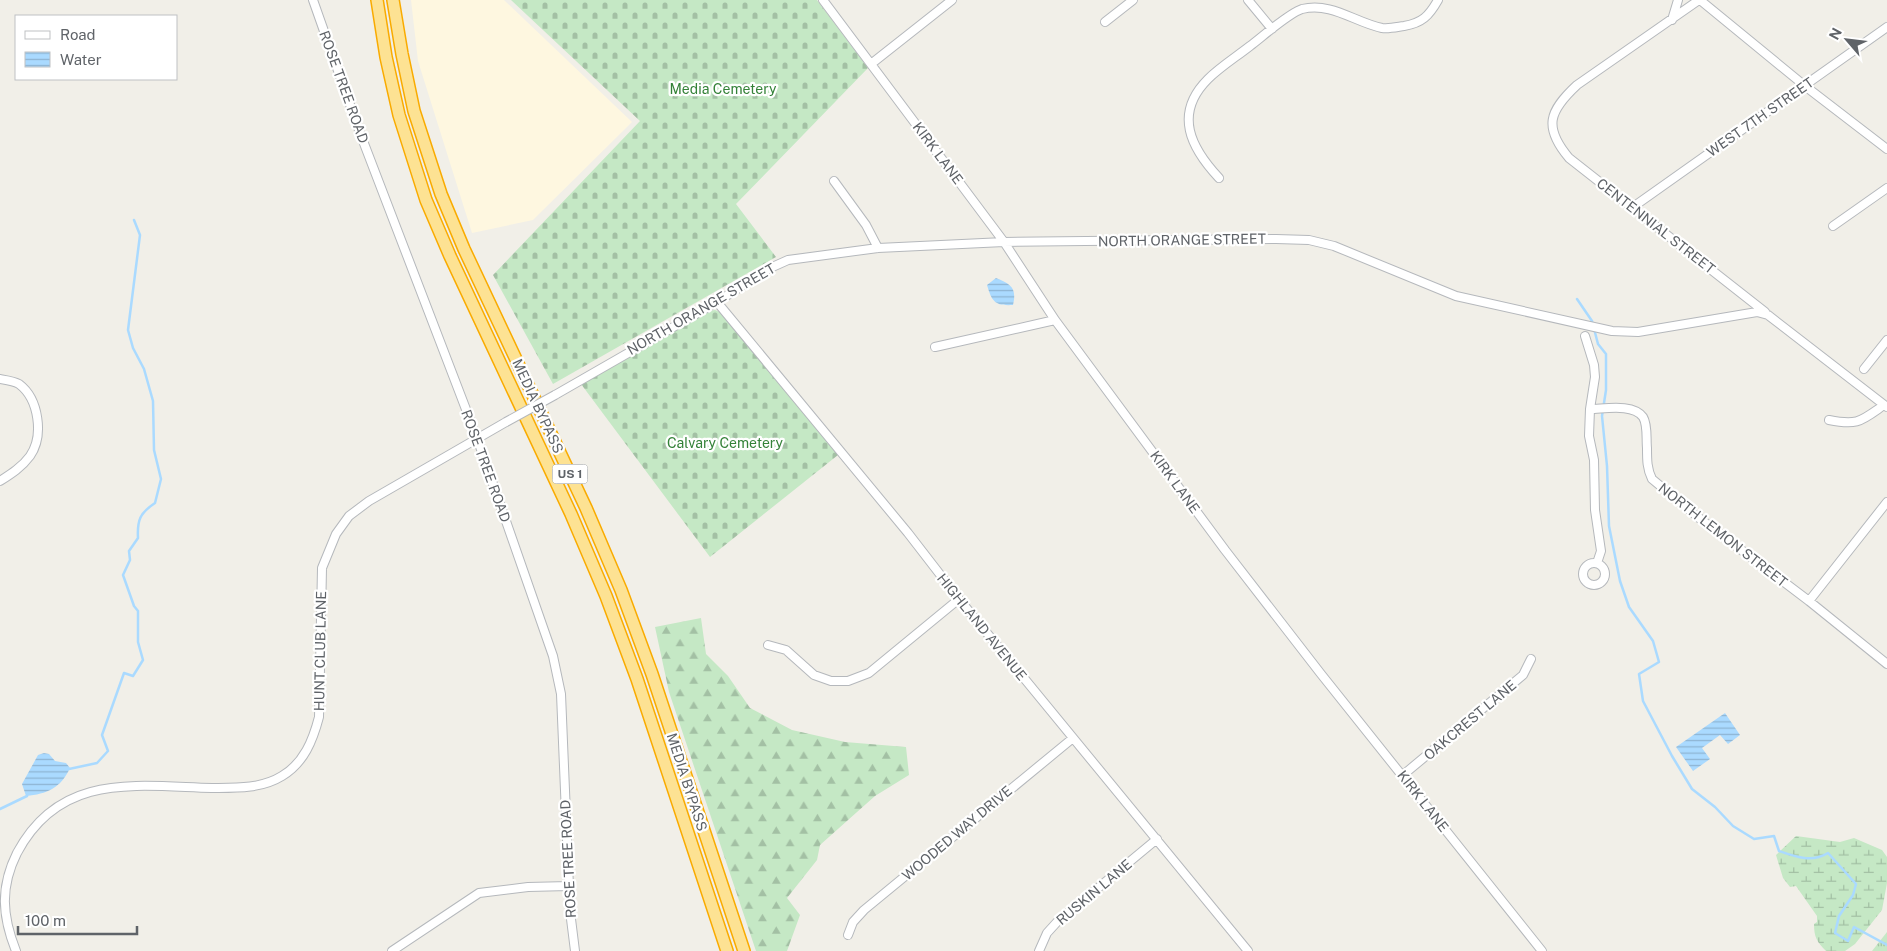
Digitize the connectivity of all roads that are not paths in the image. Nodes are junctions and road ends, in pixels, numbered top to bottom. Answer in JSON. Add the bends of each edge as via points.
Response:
{"nodes":[{"id":1,"x":312,"y":0,"type":"edge"},
{"id":2,"x":376,"y":0,"type":"edge"},
{"id":3,"x":393,"y":0,"type":"edge"},
{"id":4,"x":823,"y":0,"type":"edge"},
{"id":5,"x":952,"y":0,"type":"edge"},
{"id":6,"x":1133,"y":0,"type":"edge"},
{"id":7,"x":1248,"y":0,"type":"edge"},
{"id":8,"x":1438,"y":0,"type":"edge"},
{"id":9,"x":1678,"y":0,"type":"edge"},
{"id":10,"x":1700,"y":0,"type":"edge"},
{"id":11,"x":1672,"y":20,"type":"junction"},
{"id":12,"x":1105,"y":22,"type":"dead end"},
{"id":13,"x":1887,"y":27,"type":"edge"},
{"id":14,"x":1272,"y":29,"type":"junction"},
{"id":15,"x":871,"y":64,"type":"junction"},
{"id":16,"x":1804,"y":86,"type":"junction"},
{"id":17,"x":1887,"y":149,"type":"edge"},
{"id":18,"x":1219,"y":178,"type":"dead end"},
{"id":19,"x":834,"y":181,"type":"dead end"},
{"id":20,"x":1887,"y":188,"type":"edge"},
{"id":21,"x":1633,"y":207,"type":"junction"},
{"id":22,"x":1833,"y":226,"type":"dead end"},
{"id":23,"x":1004,"y":242,"type":"junction"},
{"id":24,"x":878,"y":248,"type":"junction"},
{"id":25,"x":717,"y":302,"type":"junction"},
{"id":26,"x":1768,"y":315,"type":"junction"},
{"id":27,"x":1055,"y":320,"type":"junction"},
{"id":28,"x":1585,"y":336,"type":"dead end"},
{"id":29,"x":1887,"y":340,"type":"edge"},
{"id":30,"x":935,"y":347,"type":"dead end"},
{"id":31,"x":1864,"y":368,"type":"dead end"},
{"id":32,"x":0,"y":378,"type":"edge"},
{"id":33,"x":1885,"y":406,"type":"edge"},
{"id":34,"x":1590,"y":410,"type":"junction"},
{"id":35,"x":1829,"y":420,"type":"dead end"},
{"id":36,"x":477,"y":438,"type":"junction"},
{"id":37,"x":0,"y":481,"type":"edge"},
{"id":38,"x":1887,"y":502,"type":"edge"},
{"id":39,"x":1598,"y":563,"type":"dead end"},
{"id":40,"x":959,"y":599,"type":"junction"},
{"id":41,"x":1809,"y":601,"type":"junction"},
{"id":42,"x":768,"y":646,"type":"dead end"},
{"id":43,"x":1531,"y":659,"type":"dead end"},
{"id":44,"x":1887,"y":664,"type":"edge"},
{"id":45,"x":1073,"y":738,"type":"junction"},
{"id":46,"x":1403,"y":775,"type":"junction"},
{"id":47,"x":1156,"y":839,"type":"junction"},
{"id":48,"x":570,"y":886,"type":"junction"},
{"id":49,"x":2,"y":897,"type":"edge"},
{"id":50,"x":848,"y":935,"type":"dead end"},
{"id":51,"x":16,"y":951,"type":"edge"},
{"id":52,"x":392,"y":951,"type":"edge"},
{"id":53,"x":574,"y":951,"type":"edge"},
{"id":54,"x":727,"y":951,"type":"edge"},
{"id":55,"x":744,"y":951,"type":"edge"},
{"id":56,"x":1039,"y":951,"type":"edge"},
{"id":57,"x":1248,"y":951,"type":"edge"},
{"id":58,"x":1542,"y":951,"type":"edge"}],
"edges":[{"from":1,"to":36,"type":"street","name":"ROSE TREE ROAD"},
{"from":2,"to":54,"type":"highway","name":"MEDIA BYPASS","number":"US 1","via":[[397,108],[426,200],[606,596],[637,679]]},
{"from":3,"to":55,"type":"highway","name":"MEDIA BYPASS","number":"US 1","via":[[414,111],[441,194],[621,590]]},
{"from":4,"to":15,"type":"street","name":"KIRK LANE"},
{"from":5,"to":15,"type":"street"},
{"from":6,"to":12,"type":"street"},
{"from":7,"to":14,"type":"street"},
{"from":8,"to":14,"type":"street","via":[[1418,24],[1384,28],[1336,10],[1317,8],[1300,10]]},
{"from":9,"to":11,"type":"street"},
{"from":10,"to":11,"type":"street"},
{"from":10,"to":16,"type":"street"},
{"from":11,"to":21,"type":"street","name":"CENTENNIAL STREET","via":[[1577,85],[1564,97],[1554,114],[1551,130],[1569,158]]},
{"from":13,"to":16,"type":"street","name":"WEST 7TH STREET"},
{"from":14,"to":18,"type":"street","via":[[1208,80],[1190,110],[1192,142]]},
{"from":15,"to":23,"type":"street","name":"KIRK LANE"},
{"from":16,"to":17,"type":"street"},
{"from":16,"to":21,"type":"street","name":"WEST 7TH STREET"},
{"from":19,"to":24,"type":"street","via":[[866,225]]},
{"from":20,"to":22,"type":"street"},
{"from":21,"to":26,"type":"street","name":"CENTENNIAL STREET"},
{"from":23,"to":24,"type":"street","name":"NORTH ORANGE STREET"},
{"from":23,"to":26,"type":"street","name":"NORTH ORANGE STREET","via":[[1309,240],[1334,246],[1456,296],[1612,331],[1638,332],[1757,312]]},
{"from":23,"to":27,"type":"street","name":"KIRK LANE"},
{"from":24,"to":25,"type":"street","name":"NORTH ORANGE STREET","via":[[788,260]]},
{"from":25,"to":36,"type":"street","name":"NORTH ORANGE STREET","bridge":true},
{"from":25,"to":40,"type":"street","name":"HIGHLAND AVENUE","via":[[908,532]]},
{"from":26,"to":33,"type":"street"},
{"from":27,"to":30,"type":"street"},
{"from":27,"to":46,"type":"street","name":"KIRK LANE","via":[[1224,550]]},
{"from":28,"to":34,"type":"street","via":[[1595,377]]},
{"from":29,"to":31,"type":"street"},
{"from":32,"to":37,"type":"street","via":[[19,384],[30,397],[38,426],[31,455],[19,469]]},
{"from":33,"to":35,"type":"street","via":[[1860,421],[1846,424]]},
{"from":34,"to":39,"type":"street","via":[[1594,510],[1601,551]]},
{"from":34,"to":41,"type":"street","name":"NORTH LEMON STREET","via":[[1613,408],[1637,412],[1646,429],[1648,471],[1652,479]]},
{"from":36,"to":48,"type":"street","name":"ROSE TREE ROAD","via":[[559,681]]},
{"from":36,"to":49,"type":"street","name":"HUNT CLUB LANE","via":[[369,501],[350,516],[336,534],[322,568],[319,717],[313,739],[301,760],[282,776],[265,784],[242,788],[112,787],[84,793],[62,803],[40,821],[23,842],[10,867]]},
{"from":38,"to":41,"type":"street"},
{"from":40,"to":42,"type":"street","via":[[869,673],[848,681],[814,675],[786,650]]},
{"from":40,"to":45,"type":"street","name":"HIGHLAND AVENUE"},
{"from":41,"to":44,"type":"street","name":"NORTH LEMON STREET"},
{"from":43,"to":46,"type":"street","name":"OAKCREST LANE","via":[[1523,675]]},
{"from":45,"to":47,"type":"street","name":"HIGHLAND AVENUE"},
{"from":45,"to":50,"type":"street","name":"WOODED WAY DRIVE","via":[[864,910],[853,922]]},
{"from":46,"to":58,"type":"street","name":"KIRK LANE"},
{"from":47,"to":56,"type":"street","name":"RUSKIN LANE","via":[[1057,922],[1047,933]]},
{"from":47,"to":57,"type":"street","name":"HIGHLAND AVENUE"},
{"from":48,"to":52,"type":"street","via":[[478,893]]},
{"from":48,"to":53,"type":"street","name":"ROSE TREE ROAD"},
{"from":49,"to":51,"type":"street","name":"HUNT CLUB LANE"}]}
